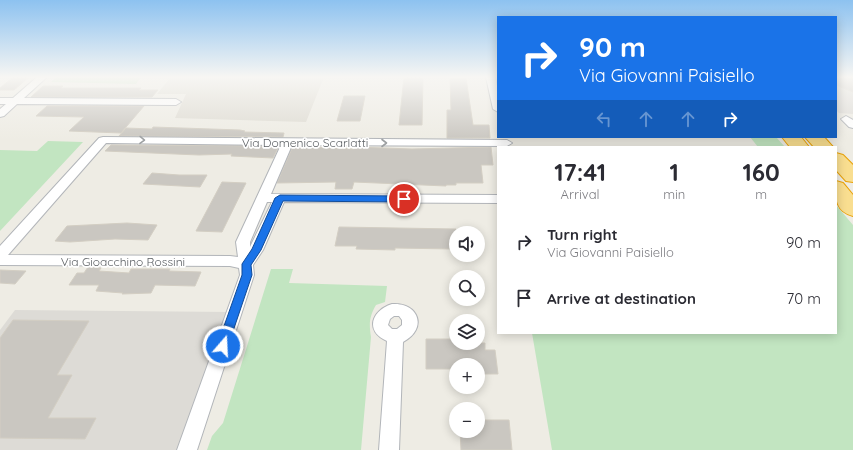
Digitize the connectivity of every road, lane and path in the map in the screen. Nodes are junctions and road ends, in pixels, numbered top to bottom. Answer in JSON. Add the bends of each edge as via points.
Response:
{"nodes":[{"id":1,"x":19,"y":98,"type":"edge"},
{"id":2,"x":0,"y":101,"type":"edge"},
{"id":3,"x":16,"y":101,"type":"junction"},
{"id":4,"x":176,"y":102,"type":"dead end"},
{"id":5,"x":0,"y":114,"type":"edge"},
{"id":6,"x":792,"y":138,"type":"edge"},
{"id":7,"x":815,"y":138,"type":"edge"},
{"id":8,"x":288,"y":142,"type":"junction"},
{"id":9,"x":507,"y":142,"type":"edge"},
{"id":10,"x":799,"y":146,"type":"edge"},
{"id":11,"x":823,"y":146,"type":"edge"},
{"id":12,"x":837,"y":160,"type":"edge"},
{"id":13,"x":853,"y":176,"type":"edge"},
{"id":14,"x":837,"y":184,"type":"edge"},
{"id":15,"x":837,"y":189,"type":"edge"},
{"id":16,"x":262,"y":198,"type":"junction"},
{"id":17,"x":280,"y":198,"type":"junction"},
{"id":18,"x":497,"y":199,"type":"edge"},
{"id":19,"x":853,"y":200,"type":"edge"},
{"id":20,"x":853,"y":208,"type":"edge"},
{"id":21,"x":0,"y":255,"type":"edge"},
{"id":22,"x":0,"y":260,"type":"edge"},
{"id":23,"x":246,"y":264,"type":"junction"},
{"id":24,"x":399,"y":336,"type":"dead end"},
{"id":25,"x":187,"y":450,"type":"edge"},
{"id":26,"x":389,"y":450,"type":"edge"}],
"edges":[{"from":1,"to":3,"type":"street"},
{"from":2,"to":3,"type":"street"},
{"from":3,"to":4,"type":"street"},
{"from":3,"to":5,"type":"street"},
{"from":6,"to":10,"type":"highway"},
{"from":7,"to":11,"type":"highway"},
{"from":8,"to":9,"type":"street","name":"Via Domenico Scarlatti","one_way":true},
{"from":8,"to":16,"type":"street"},
{"from":21,"to":8,"type":"street","name":"Via Domenico Scarlatti","one_way":true,"via":[[103,140]]},
{"from":12,"to":13,"type":"highway"},
{"from":14,"to":19,"type":"highway"},
{"from":15,"to":20,"type":"highway"},
{"from":16,"to":17,"type":"street"},
{"from":16,"to":23,"type":"street","via":[[243,242]]},
{"from":17,"to":18,"type":"street"},
{"from":17,"to":23,"type":"street","via":[[256,250]]},
{"from":22,"to":23,"type":"street","name":"Via Gioacchino Rossini"},
{"from":23,"to":25,"type":"street","via":[[247,275]]},
{"from":24,"to":26,"type":"street","via":[[395,337]]}]}
